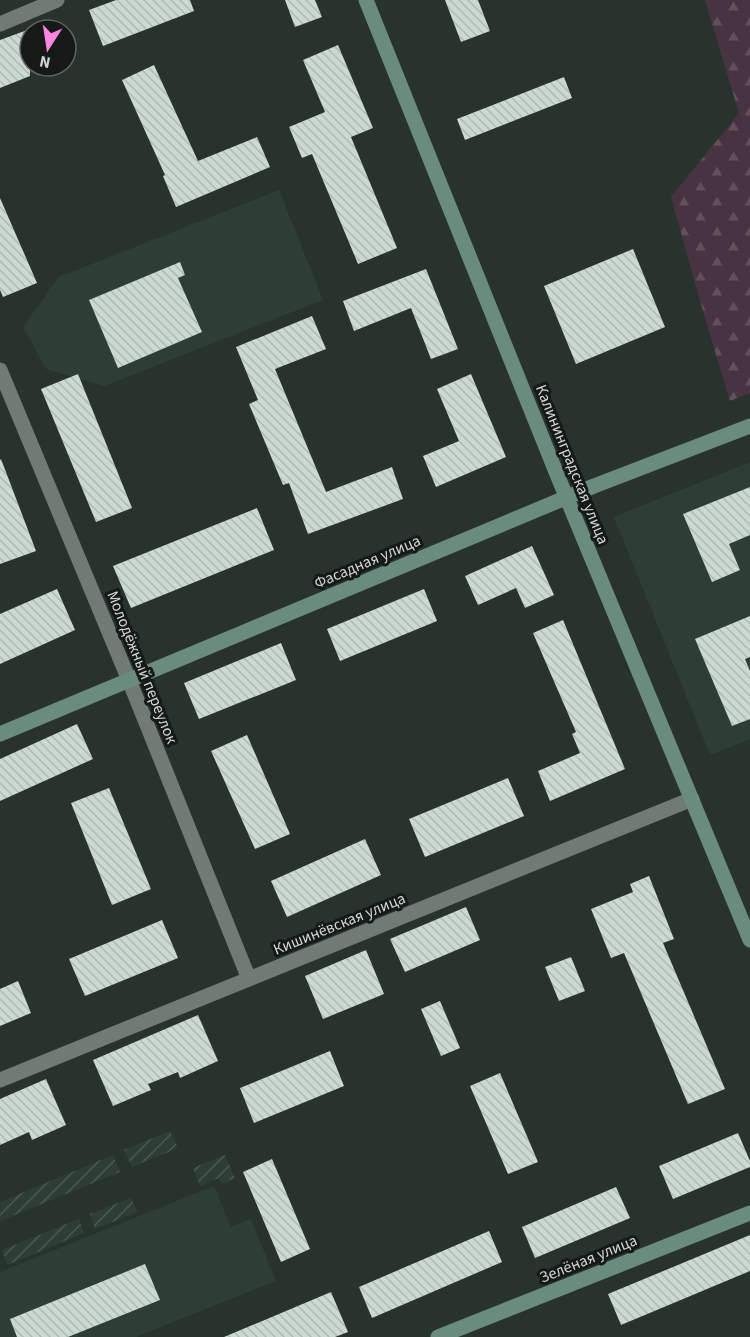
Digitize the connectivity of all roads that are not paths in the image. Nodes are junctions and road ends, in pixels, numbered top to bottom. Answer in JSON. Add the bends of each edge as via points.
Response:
{"nodes":[{"id":1,"x":57,"y":0,"type":"edge"},
{"id":2,"x":366,"y":0,"type":"edge"},
{"id":3,"x":0,"y":24,"type":"edge"},
{"id":4,"x":0,"y":370,"type":"edge"},
{"id":5,"x":750,"y":426,"type":"edge"},
{"id":6,"x":567,"y":498,"type":"junction"},
{"id":7,"x":129,"y":680,"type":"junction"},
{"id":8,"x":0,"y":734,"type":"edge"},
{"id":9,"x":692,"y":799,"type":"junction"},
{"id":10,"x":750,"y":940,"type":"edge"},
{"id":11,"x":249,"y":979,"type":"junction"},
{"id":12,"x":0,"y":1080,"type":"edge"},
{"id":13,"x":750,"y":1213,"type":"edge"},
{"id":14,"x":438,"y":1337,"type":"edge"}],
"edges":[{"from":1,"to":3,"type":"street"},
{"from":2,"to":6,"type":"street","name":"Калининградская улица"},
{"from":4,"to":7,"type":"street","name":"Молодёжный переулок"},
{"from":5,"to":6,"type":"street","name":"Фасадная улица"},
{"from":6,"to":7,"type":"street","name":"Фасадная улица"},
{"from":6,"to":9,"type":"street","name":"Калининградская улица"},
{"from":7,"to":8,"type":"street","name":"Фасадная улица"},
{"from":7,"to":11,"type":"street","name":"Молодёжный переулок"},
{"from":9,"to":10,"type":"street","name":"Калининградская улица"},
{"from":9,"to":11,"type":"street","name":"Кишинёвская улица"},
{"from":11,"to":12,"type":"street","name":"Кишинёвская улица"},
{"from":13,"to":14,"type":"street","name":"Зелёная улица"}]}
